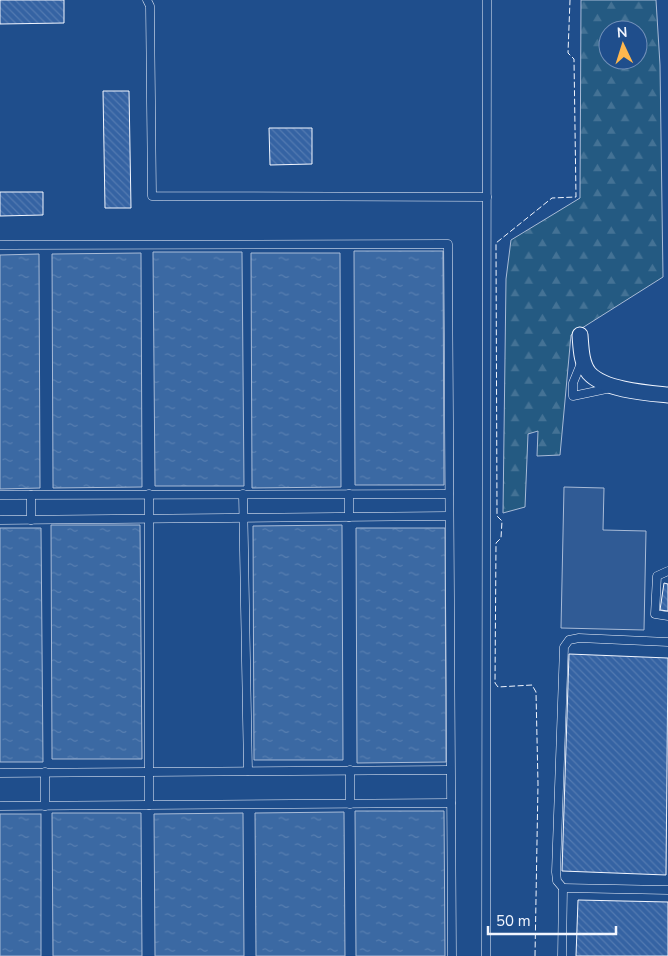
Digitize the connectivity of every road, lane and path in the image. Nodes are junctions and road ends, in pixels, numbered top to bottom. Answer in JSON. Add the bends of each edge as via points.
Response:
{"nodes":[{"id":1,"x":147,"y":0,"type":"edge"},
{"id":2,"x":487,"y":0,"type":"edge"},
{"id":3,"x":487,"y":197,"type":"junction"},
{"id":4,"x":0,"y":246,"type":"edge"},
{"id":5,"x":580,"y":335,"type":"dead end"},
{"id":6,"x":582,"y":359,"type":"junction"},
{"id":7,"x":617,"y":387,"type":"junction"},
{"id":8,"x":664,"y":395,"type":"edge"},
{"id":9,"x":149,"y":494,"type":"junction"},
{"id":10,"x":242,"y":494,"type":"junction"},
{"id":11,"x":349,"y":494,"type":"junction"},
{"id":12,"x":449,"y":494,"type":"junction"},
{"id":13,"x":0,"y":495,"type":"edge"},
{"id":14,"x":32,"y":495,"type":"junction"},
{"id":15,"x":449,"y":516,"type":"junction"},
{"id":16,"x":348,"y":517,"type":"junction"},
{"id":17,"x":243,"y":518,"type":"junction"},
{"id":18,"x":150,"y":519,"type":"junction"},
{"id":19,"x":0,"y":520,"type":"edge"},
{"id":20,"x":31,"y":520,"type":"junction"},
{"id":21,"x":668,"y":571,"type":"edge"},
{"id":22,"x":668,"y":616,"type":"edge"},
{"id":23,"x":668,"y":642,"type":"edge"},
{"id":24,"x":350,"y":770,"type":"junction"},
{"id":25,"x":450,"y":770,"type":"junction"},
{"id":26,"x":248,"y":771,"type":"junction"},
{"id":27,"x":45,"y":772,"type":"junction"},
{"id":28,"x":148,"y":772,"type":"junction"},
{"id":29,"x":0,"y":773,"type":"edge"},
{"id":30,"x":451,"y":803,"type":"junction"},
{"id":31,"x":350,"y":804,"type":"junction"},
{"id":32,"x":148,"y":805,"type":"junction"},
{"id":33,"x":0,"y":806,"type":"edge"},
{"id":34,"x":46,"y":806,"type":"junction"},
{"id":35,"x":563,"y":888,"type":"junction"},
{"id":36,"x":668,"y":890,"type":"edge"},
{"id":37,"x":452,"y":956,"type":"edge"},
{"id":38,"x":486,"y":956,"type":"edge"},
{"id":39,"x":562,"y":956,"type":"edge"}],
"edges":[{"from":1,"to":3,"type":"lane","via":[[150,6],[152,196]]},
{"from":2,"to":3,"type":"lane"},
{"from":3,"to":38,"type":"lane"},
{"from":4,"to":12,"type":"lane","via":[[448,244]]},
{"from":5,"to":6,"type":"street"},
{"from":6,"to":7,"type":"street","via":[[589,373],[604,384]]},
{"from":6,"to":7,"type":"lane","via":[[572,383],[573,396]]},
{"from":7,"to":8,"type":"street"},
{"from":9,"to":10,"type":"lane"},
{"from":9,"to":14,"type":"lane"},
{"from":9,"to":18,"type":"lane"},
{"from":10,"to":11,"type":"lane"},
{"from":10,"to":17,"type":"lane"},
{"from":11,"to":12,"type":"lane"},
{"from":11,"to":16,"type":"lane"},
{"from":12,"to":15,"type":"lane"},
{"from":13,"to":14,"type":"lane"},
{"from":14,"to":20,"type":"lane"},
{"from":15,"to":16,"type":"lane"},
{"from":15,"to":25,"type":"lane"},
{"from":16,"to":17,"type":"lane"},
{"from":17,"to":18,"type":"lane"},
{"from":17,"to":26,"type":"lane"},
{"from":18,"to":20,"type":"lane"},
{"from":18,"to":28,"type":"lane"},
{"from":19,"to":20,"type":"lane"},
{"from":21,"to":22,"type":"lane","via":[[657,576],[655,614]]},
{"from":23,"to":35,"type":"lane","via":[[579,638],[569,640],[564,647],[556,872],[557,881]]},
{"from":24,"to":25,"type":"lane"},
{"from":24,"to":26,"type":"lane"},
{"from":24,"to":31,"type":"lane"},
{"from":25,"to":30,"type":"lane"},
{"from":26,"to":28,"type":"lane"},
{"from":27,"to":28,"type":"lane"},
{"from":27,"to":29,"type":"lane"},
{"from":27,"to":34,"type":"lane"},
{"from":28,"to":32,"type":"lane"},
{"from":30,"to":31,"type":"lane"},
{"from":30,"to":37,"type":"lane"},
{"from":31,"to":32,"type":"lane"},
{"from":32,"to":34,"type":"lane"},
{"from":33,"to":34,"type":"lane"},
{"from":35,"to":36,"type":"lane"},
{"from":35,"to":39,"type":"lane"}]}
